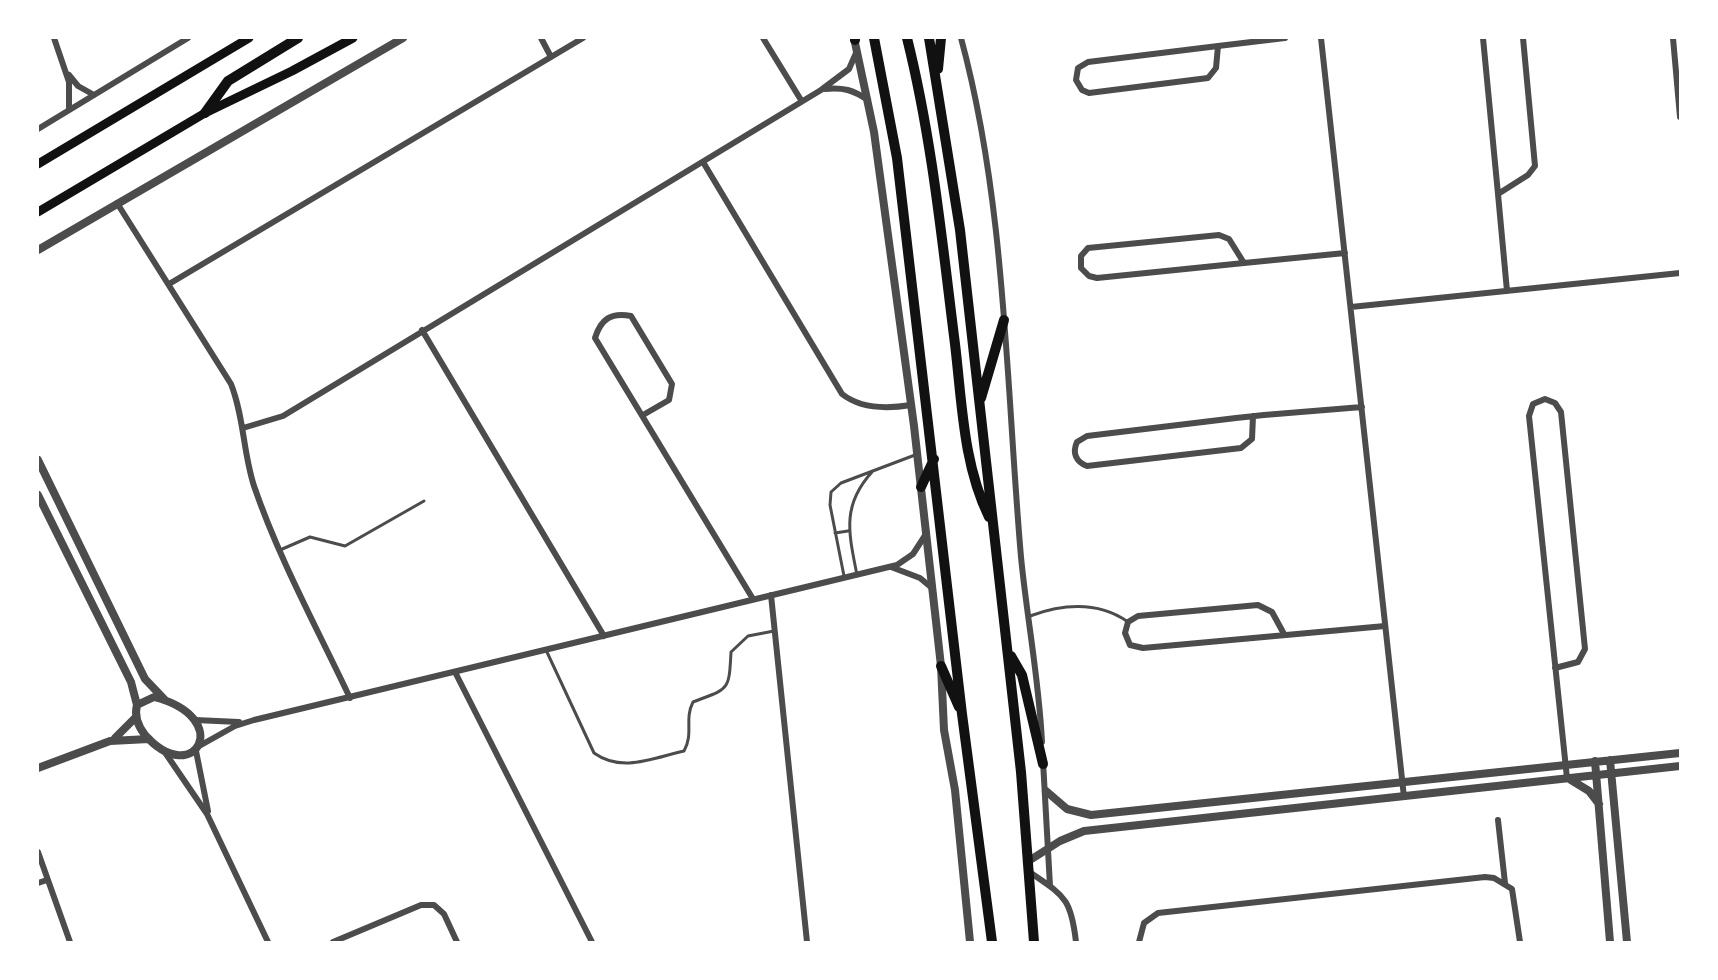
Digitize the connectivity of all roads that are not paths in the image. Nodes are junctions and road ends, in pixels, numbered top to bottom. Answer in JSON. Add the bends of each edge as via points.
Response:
{"nodes":[{"id":1,"x":54,"y":38,"type":"edge"},
{"id":2,"x":188,"y":38,"type":"edge"},
{"id":3,"x":249,"y":38,"type":"edge"},
{"id":4,"x":298,"y":38,"type":"edge"},
{"id":5,"x":353,"y":38,"type":"edge"},
{"id":6,"x":403,"y":38,"type":"edge"},
{"id":7,"x":541,"y":38,"type":"edge"},
{"id":8,"x":583,"y":38,"type":"edge"},
{"id":9,"x":763,"y":38,"type":"edge"},
{"id":10,"x":855,"y":38,"type":"edge"},
{"id":11,"x":874,"y":38,"type":"edge"},
{"id":12,"x":907,"y":38,"type":"edge"},
{"id":13,"x":929,"y":38,"type":"edge"},
{"id":14,"x":941,"y":38,"type":"edge"},
{"id":15,"x":961,"y":38,"type":"edge"},
{"id":16,"x":1285,"y":38,"type":"edge"},
{"id":17,"x":1322,"y":38,"type":"edge"},
{"id":18,"x":1483,"y":38,"type":"edge"},
{"id":19,"x":1524,"y":38,"type":"edge"},
{"id":20,"x":1673,"y":38,"type":"edge"},
{"id":21,"x":1218,"y":46,"type":"junction"},
{"id":22,"x":856,"y":52,"type":"junction"},
{"id":23,"x":551,"y":57,"type":"junction"},
{"id":24,"x":67,"y":72,"type":"junction"},
{"id":25,"x":937,"y":75,"type":"junction"},
{"id":26,"x":821,"y":90,"type":"junction"},
{"id":27,"x":94,"y":95,"type":"junction"},
{"id":28,"x":801,"y":100,"type":"junction"},
{"id":29,"x":868,"y":100,"type":"junction"},
{"id":30,"x":69,"y":110,"type":"junction"},
{"id":31,"x":205,"y":113,"type":"junction"},
{"id":32,"x":1680,"y":117,"type":"edge"},
{"id":33,"x":38,"y":129,"type":"edge"},
{"id":34,"x":703,"y":162,"type":"junction"},
{"id":35,"x":38,"y":164,"type":"edge"},
{"id":36,"x":1498,"y":194,"type":"junction"},
{"id":37,"x":117,"y":203,"type":"junction"},
{"id":38,"x":38,"y":212,"type":"edge"},
{"id":39,"x":38,"y":250,"type":"edge"},
{"id":40,"x":1345,"y":253,"type":"junction"},
{"id":41,"x":1244,"y":263,"type":"junction"},
{"id":42,"x":1680,"y":273,"type":"edge"},
{"id":43,"x":169,"y":284,"type":"junction"},
{"id":44,"x":1507,"y":291,"type":"junction"},
{"id":45,"x":1351,"y":307,"type":"junction"},
{"id":46,"x":1004,"y":320,"type":"junction"},
{"id":47,"x":422,"y":330,"type":"junction"},
{"id":48,"x":979,"y":404,"type":"junction"},
{"id":49,"x":911,"y":405,"type":"junction"},
{"id":50,"x":1362,"y":407,"type":"junction"},
{"id":51,"x":643,"y":415,"type":"junction"},
{"id":52,"x":1253,"y":416,"type":"junction"},
{"id":53,"x":243,"y":428,"type":"junction"},
{"id":54,"x":917,"y":455,"type":"junction"},
{"id":55,"x":934,"y":459,"type":"junction"},
{"id":56,"x":38,"y":460,"type":"edge"},
{"id":57,"x":874,"y":470,"type":"junction"},
{"id":58,"x":921,"y":487,"type":"junction"},
{"id":59,"x":38,"y":495,"type":"edge"},
{"id":60,"x":423,"y":501,"type":"dead end"},
{"id":61,"x":993,"y":526,"type":"junction"},
{"id":62,"x":849,"y":531,"type":"junction"},
{"id":63,"x":835,"y":533,"type":"junction"},
{"id":64,"x":926,"y":534,"type":"junction"},
{"id":65,"x":280,"y":550,"type":"junction"},
{"id":66,"x":891,"y":566,"type":"junction"},
{"id":67,"x":857,"y":574,"type":"junction"},
{"id":68,"x":844,"y":578,"type":"junction"},
{"id":69,"x":932,"y":588,"type":"junction"},
{"id":70,"x":771,"y":595,"type":"junction"},
{"id":71,"x":753,"y":600,"type":"junction"},
{"id":72,"x":1029,"y":617,"type":"junction"},
{"id":73,"x":1128,"y":622,"type":"junction"},
{"id":74,"x":1385,"y":626,"type":"junction"},
{"id":75,"x":774,"y":631,"type":"junction"},
{"id":76,"x":1284,"y":634,"type":"junction"},
{"id":77,"x":604,"y":636,"type":"junction"},
{"id":78,"x":545,"y":649,"type":"junction"},
{"id":79,"x":1007,"y":649,"type":"junction"},
{"id":80,"x":941,"y":666,"type":"junction"},
{"id":81,"x":1554,"y":668,"type":"junction"},
{"id":82,"x":455,"y":672,"type":"junction"},
{"id":83,"x":350,"y":698,"type":"junction"},
{"id":84,"x":165,"y":700,"type":"junction"},
{"id":85,"x":137,"y":705,"type":"junction"},
{"id":86,"x":962,"y":714,"type":"junction"},
{"id":87,"x":136,"y":717,"type":"junction"},
{"id":88,"x":195,"y":720,"type":"junction"},
{"id":89,"x":254,"y":720,"type":"junction"},
{"id":90,"x":149,"y":739,"type":"junction"},
{"id":91,"x":110,"y":741,"type":"junction"},
{"id":92,"x":161,"y":748,"type":"junction"},
{"id":93,"x":198,"y":748,"type":"junction"},
{"id":94,"x":1680,"y":753,"type":"edge"},
{"id":95,"x":1610,"y":760,"type":"junction"},
{"id":96,"x":1595,"y":761,"type":"junction"},
{"id":97,"x":1043,"y":764,"type":"junction"},
{"id":98,"x":1565,"y":765,"type":"junction"},
{"id":99,"x":1680,"y":766,"type":"edge"},
{"id":100,"x":38,"y":768,"type":"edge"},
{"id":101,"x":1612,"y":774,"type":"junction"},
{"id":102,"x":1596,"y":776,"type":"junction"},
{"id":103,"x":1567,"y":778,"type":"junction"},
{"id":104,"x":1402,"y":782,"type":"junction"},
{"id":105,"x":1046,"y":791,"type":"junction"},
{"id":106,"x":1404,"y":797,"type":"junction"},
{"id":107,"x":1599,"y":805,"type":"junction"},
{"id":108,"x":1147,"y":809,"type":"junction"},
{"id":109,"x":1498,"y":820,"type":"dead end"},
{"id":110,"x":1148,"y":824,"type":"junction"},
{"id":111,"x":213,"y":826,"type":"junction"},
{"id":112,"x":1049,"y":849,"type":"junction"},
{"id":113,"x":38,"y":852,"type":"edge"},
{"id":114,"x":1028,"y":867,"type":"junction"},
{"id":115,"x":47,"y":880,"type":"junction"},
{"id":116,"x":1504,"y":883,"type":"junction"},
{"id":117,"x":38,"y":884,"type":"edge"},
{"id":118,"x":1050,"y":886,"type":"junction"},
{"id":119,"x":70,"y":942,"type":"edge"},
{"id":120,"x":268,"y":942,"type":"edge"},
{"id":121,"x":333,"y":942,"type":"edge"},
{"id":122,"x":457,"y":942,"type":"edge"},
{"id":123,"x":592,"y":942,"type":"edge"},
{"id":124,"x":807,"y":942,"type":"edge"},
{"id":125,"x":970,"y":942,"type":"edge"},
{"id":126,"x":992,"y":942,"type":"edge"},
{"id":127,"x":1034,"y":942,"type":"edge"},
{"id":128,"x":1076,"y":942,"type":"edge"},
{"id":129,"x":1139,"y":942,"type":"edge"},
{"id":130,"x":1520,"y":942,"type":"edge"},
{"id":131,"x":1611,"y":942,"type":"edge"},
{"id":132,"x":1627,"y":942,"type":"edge"}],
"edges":[{"from":1,"to":24,"type":"street"},
{"from":2,"to":27,"type":"street"},
{"from":3,"to":35,"type":"main road"},
{"from":4,"to":31,"type":"main road","via":[[228,81]]},
{"from":5,"to":31,"type":"main road"},
{"from":6,"to":37,"type":"street"},
{"from":7,"to":23,"type":"street"},
{"from":8,"to":23,"type":"street"},
{"from":9,"to":28,"type":"street"},
{"from":10,"to":22,"type":"street"},
{"from":11,"to":55,"type":"main road","via":[[897,158]]},
{"from":12,"to":61,"type":"main road","via":[[932,166],[970,468]]},
{"from":13,"to":25,"type":"main road"},
{"from":14,"to":25,"type":"main road"},
{"from":15,"to":46,"type":"street","via":[[985,153]]},
{"from":16,"to":21,"type":"street"},
{"from":17,"to":40,"type":"street"},
{"from":18,"to":36,"type":"street"},
{"from":19,"to":36,"type":"street","via":[[1535,166]]},
{"from":20,"to":32,"type":"street"},
{"from":21,"to":21,"type":"street","via":[[1088,62],[1078,68],[1076,80],[1089,93],[1208,78],[1216,69]]},
{"from":22,"to":26,"type":"street","via":[[849,69]]},
{"from":22,"to":29,"type":"street"},
{"from":23,"to":43,"type":"street"},
{"from":24,"to":27,"type":"street","via":[[78,86]]},
{"from":24,"to":30,"type":"street"},
{"from":25,"to":48,"type":"main road","via":[[960,230]]},
{"from":26,"to":28,"type":"street"},
{"from":26,"to":29,"type":"street","via":[[841,88]]},
{"from":27,"to":30,"type":"street"},
{"from":28,"to":34,"type":"street"},
{"from":29,"to":49,"type":"street"},
{"from":30,"to":33,"type":"street"},
{"from":31,"to":38,"type":"main road"},
{"from":34,"to":47,"type":"street"},
{"from":34,"to":49,"type":"street","via":[[842,394],[854,403]]},
{"from":36,"to":44,"type":"street"},
{"from":37,"to":39,"type":"street"},
{"from":37,"to":43,"type":"street"},
{"from":40,"to":41,"type":"street"},
{"from":40,"to":45,"type":"street"},
{"from":41,"to":41,"type":"street","via":[[1229,238],[1219,235],[1088,248],[1080,264],[1082,271],[1093,278]]},
{"from":42,"to":44,"type":"street"},
{"from":43,"to":53,"type":"street","via":[[231,384]]},
{"from":44,"to":45,"type":"street"},
{"from":45,"to":50,"type":"street"},
{"from":46,"to":48,"type":"main road"},
{"from":46,"to":72,"type":"street"},
{"from":47,"to":53,"type":"street","via":[[283,416]]},
{"from":47,"to":77,"type":"street"},
{"from":48,"to":61,"type":"main road"},
{"from":49,"to":54,"type":"street"},
{"from":50,"to":52,"type":"street"},
{"from":50,"to":74,"type":"street"},
{"from":51,"to":51,"type":"street","via":[[669,400],[672,384],[631,316],[607,317],[598,327],[596,338]]},
{"from":51,"to":71,"type":"street"},
{"from":52,"to":52,"type":"street","via":[[1087,436],[1077,442],[1075,453],[1088,466],[1241,448],[1252,439]]},
{"from":53,"to":65,"type":"street","via":[[250,473]]},
{"from":54,"to":57,"type":"lane"},
{"from":54,"to":58,"type":"street"},
{"from":55,"to":58,"type":"main road"},
{"from":55,"to":86,"type":"main road"},
{"from":56,"to":84,"type":"street","via":[[145,679]]},
{"from":57,"to":62,"type":"lane","via":[[855,497]]},
{"from":57,"to":63,"type":"lane","via":[[841,483],[831,492]]},
{"from":58,"to":64,"type":"street"},
{"from":59,"to":85,"type":"street","via":[[131,682]]},
{"from":60,"to":65,"type":"lane","via":[[354,543],[337,546],[310,537]]},
{"from":61,"to":79,"type":"main road"},
{"from":62,"to":63,"type":"lane"},
{"from":62,"to":67,"type":"lane"},
{"from":63,"to":68,"type":"lane"},
{"from":64,"to":66,"type":"street","via":[[908,559]]},
{"from":64,"to":69,"type":"street"},
{"from":65,"to":83,"type":"street"},
{"from":66,"to":67,"type":"street"},
{"from":66,"to":69,"type":"street","via":[[920,578]]},
{"from":67,"to":68,"type":"street"},
{"from":68,"to":70,"type":"street"},
{"from":69,"to":80,"type":"street"},
{"from":70,"to":71,"type":"street"},
{"from":70,"to":75,"type":"street"},
{"from":71,"to":77,"type":"street"},
{"from":72,"to":73,"type":"lane","via":[[1073,606],[1097,608]]},
{"from":72,"to":97,"type":"street","via":[[1040,689]]},
{"from":73,"to":76,"type":"street","via":[[1138,616],[1258,605],[1272,612]]},
{"from":73,"to":76,"type":"street","via":[[1125,638],[1138,648]]},
{"from":74,"to":76,"type":"street"},
{"from":74,"to":104,"type":"street"},
{"from":75,"to":78,"type":"lane","via":[[748,636],[730,652],[728,685],[693,702],[688,712],[690,740],[684,751],[620,765],[606,762],[594,753]]},
{"from":75,"to":124,"type":"street"},
{"from":77,"to":78,"type":"street"},
{"from":78,"to":82,"type":"street"},
{"from":79,"to":97,"type":"main road","via":[[1022,675]]},
{"from":79,"to":114,"type":"main road"},
{"from":80,"to":86,"type":"main road"},
{"from":80,"to":125,"type":"street","via":[[944,730]]},
{"from":81,"to":81,"type":"street","via":[[1578,662],[1585,648],[1561,412],[1555,403],[1545,399],[1533,404],[1529,416]]},
{"from":81,"to":98,"type":"street"},
{"from":82,"to":83,"type":"street"},
{"from":82,"to":123,"type":"street"},
{"from":83,"to":89,"type":"street"},
{"from":84,"to":85,"type":"street","via":[[154,697]]},
{"from":84,"to":88,"type":"street"},
{"from":85,"to":87,"type":"street"},
{"from":86,"to":126,"type":"main road"},
{"from":87,"to":90,"type":"street"},
{"from":87,"to":91,"type":"street"},
{"from":88,"to":89,"type":"street"},
{"from":88,"to":93,"type":"street","via":[[201,733]]},
{"from":89,"to":93,"type":"street","via":[[235,726]]},
{"from":90,"to":91,"type":"street"},
{"from":90,"to":92,"type":"street"},
{"from":91,"to":100,"type":"street"},
{"from":92,"to":93,"type":"street","via":[[179,755]]},
{"from":92,"to":111,"type":"street"},
{"from":93,"to":111,"type":"street","via":[[202,789]]},
{"from":94,"to":95,"type":"street"},
{"from":95,"to":96,"type":"street"},
{"from":95,"to":101,"type":"street"},
{"from":96,"to":98,"type":"street"},
{"from":96,"to":102,"type":"street"},
{"from":97,"to":105,"type":"street"},
{"from":98,"to":103,"type":"street"},
{"from":98,"to":104,"type":"street"},
{"from":99,"to":101,"type":"street"},
{"from":101,"to":102,"type":"street"},
{"from":101,"to":132,"type":"street"},
{"from":102,"to":103,"type":"street"},
{"from":102,"to":107,"type":"street"},
{"from":103,"to":106,"type":"street"},
{"from":103,"to":107,"type":"street","via":[[1589,791]]},
{"from":104,"to":106,"type":"street"},
{"from":104,"to":108,"type":"street"},
{"from":105,"to":108,"type":"street","via":[[1075,813]]},
{"from":105,"to":112,"type":"street"},
{"from":106,"to":110,"type":"street"},
{"from":107,"to":131,"type":"street"},
{"from":108,"to":110,"type":"street"},
{"from":109,"to":116,"type":"street"},
{"from":110,"to":112,"type":"street","via":[[1077,832]]},
{"from":111,"to":120,"type":"street"},
{"from":112,"to":114,"type":"street"},
{"from":112,"to":118,"type":"street"},
{"from":113,"to":115,"type":"street"},
{"from":114,"to":118,"type":"street"},
{"from":114,"to":127,"type":"main road"},
{"from":115,"to":117,"type":"street"},
{"from":115,"to":119,"type":"street"},
{"from":116,"to":129,"type":"street","via":[[1485,877],[1158,913],[1140,929]]},
{"from":116,"to":130,"type":"street","via":[[1516,897]]},
{"from":118,"to":128,"type":"street","via":[[1062,895],[1073,913]]},
{"from":121,"to":122,"type":"street","via":[[421,905],[434,905],[444,914]]}]}
